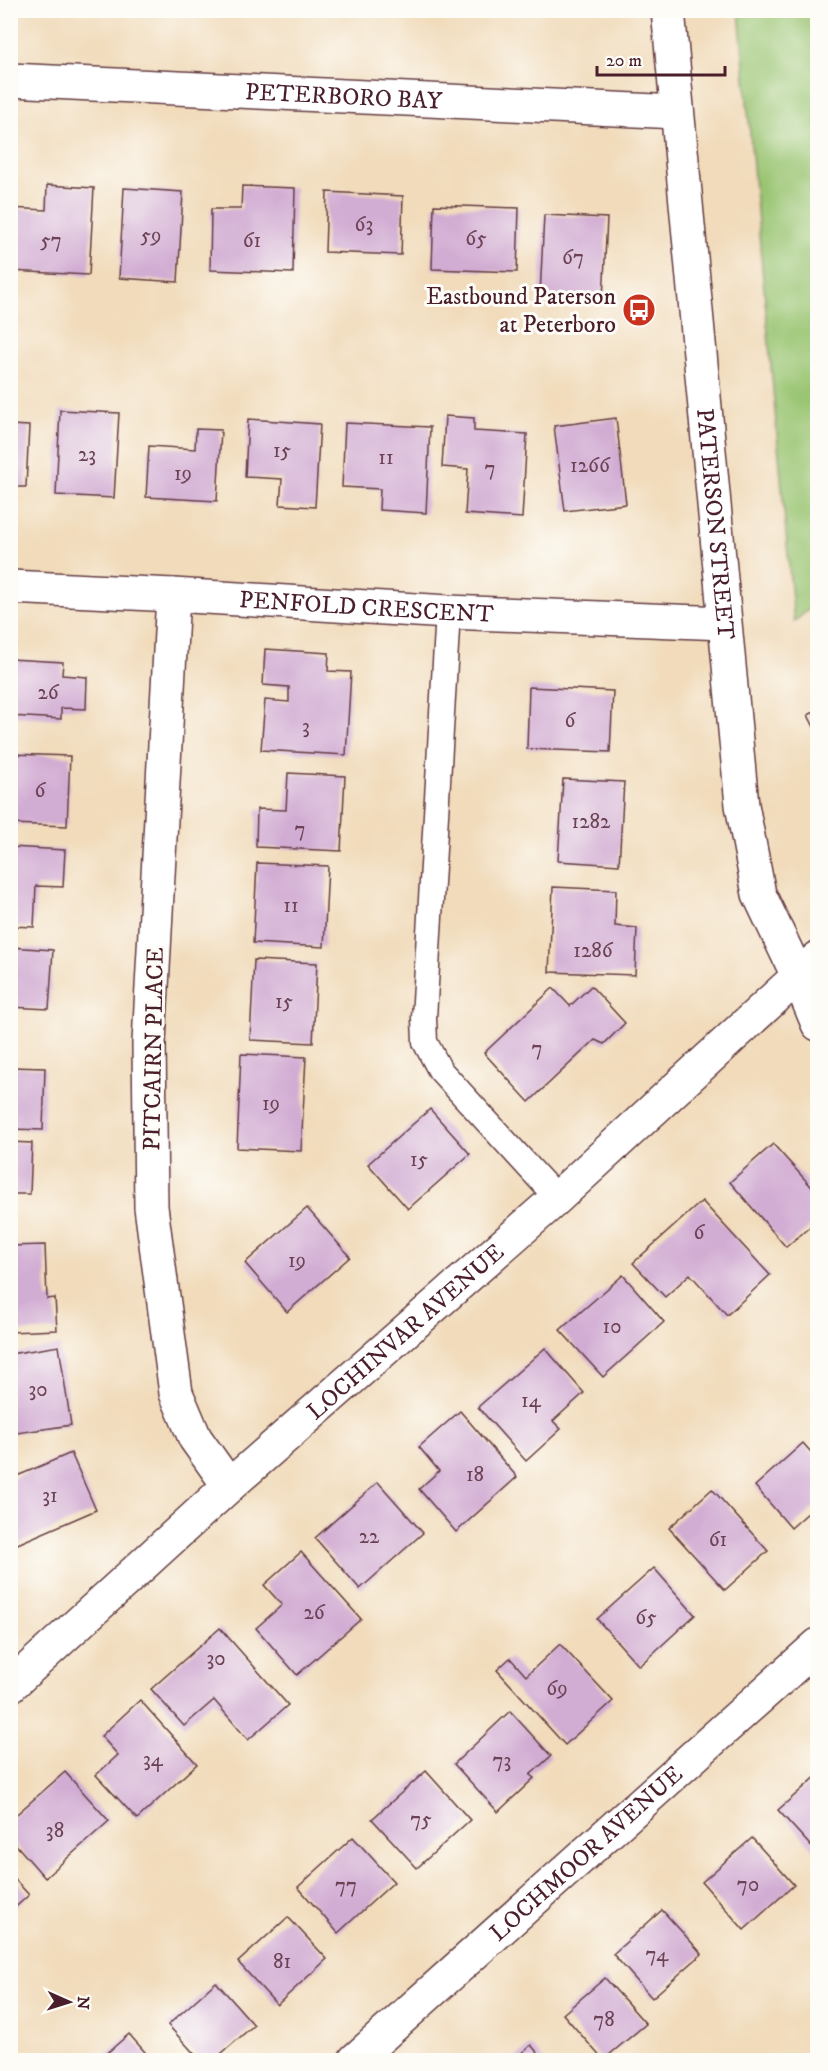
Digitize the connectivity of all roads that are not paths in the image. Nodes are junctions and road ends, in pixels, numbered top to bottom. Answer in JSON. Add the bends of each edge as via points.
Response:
{"nodes":[{"id":1,"x":668,"y":10,"type":"edge"},
{"id":2,"x":10,"y":80,"type":"edge"},
{"id":3,"x":677,"y":112,"type":"junction"},
{"id":4,"x":10,"y":587,"type":"edge"},
{"id":5,"x":173,"y":595,"type":"junction"},
{"id":6,"x":448,"y":612,"type":"junction"},
{"id":7,"x":724,"y":623,"type":"junction"},
{"id":8,"x":808,"y":967,"type":"edge"},
{"id":9,"x":818,"y":1024,"type":"edge"},
{"id":10,"x":557,"y":1198,"type":"junction"},
{"id":11,"x":229,"y":1486,"type":"junction"},
{"id":12,"x":818,"y":1645,"type":"edge"},
{"id":13,"x":10,"y":1686,"type":"edge"},
{"id":14,"x":355,"y":2061,"type":"edge"}],
"edges":[{"from":1,"to":3,"type":"street","name":"PATERSON STREET"},
{"from":2,"to":3,"type":"street","name":"PETERBORO BAY"},
{"from":3,"to":7,"type":"street","name":"PATERSON STREET"},
{"from":4,"to":5,"type":"street","name":"PENFOLD CRESCENT"},
{"from":5,"to":6,"type":"street","name":"PENFOLD CRESCENT"},
{"from":5,"to":11,"type":"street","name":"PITCAIRN PLACE","via":[[149,1043],[151,1207],[176,1393],[195,1438]]},
{"from":6,"to":7,"type":"street","name":"PENFOLD CRESCENT"},
{"from":6,"to":10,"type":"lane","via":[[425,1042],[440,1070]]},
{"from":7,"to":8,"type":"street","name":"PATERSON STREET","via":[[742,805],[759,894]]},
{"from":8,"to":9,"type":"street","name":"PATERSON STREET"},
{"from":8,"to":10,"type":"street","name":"LOCHINVAR AVENUE"},
{"from":10,"to":11,"type":"street","name":"LOCHINVAR AVENUE"},
{"from":11,"to":13,"type":"street","name":"LOCHINVAR AVENUE"},
{"from":12,"to":14,"type":"street","name":"LOCHMOOR AVENUE"}]}
